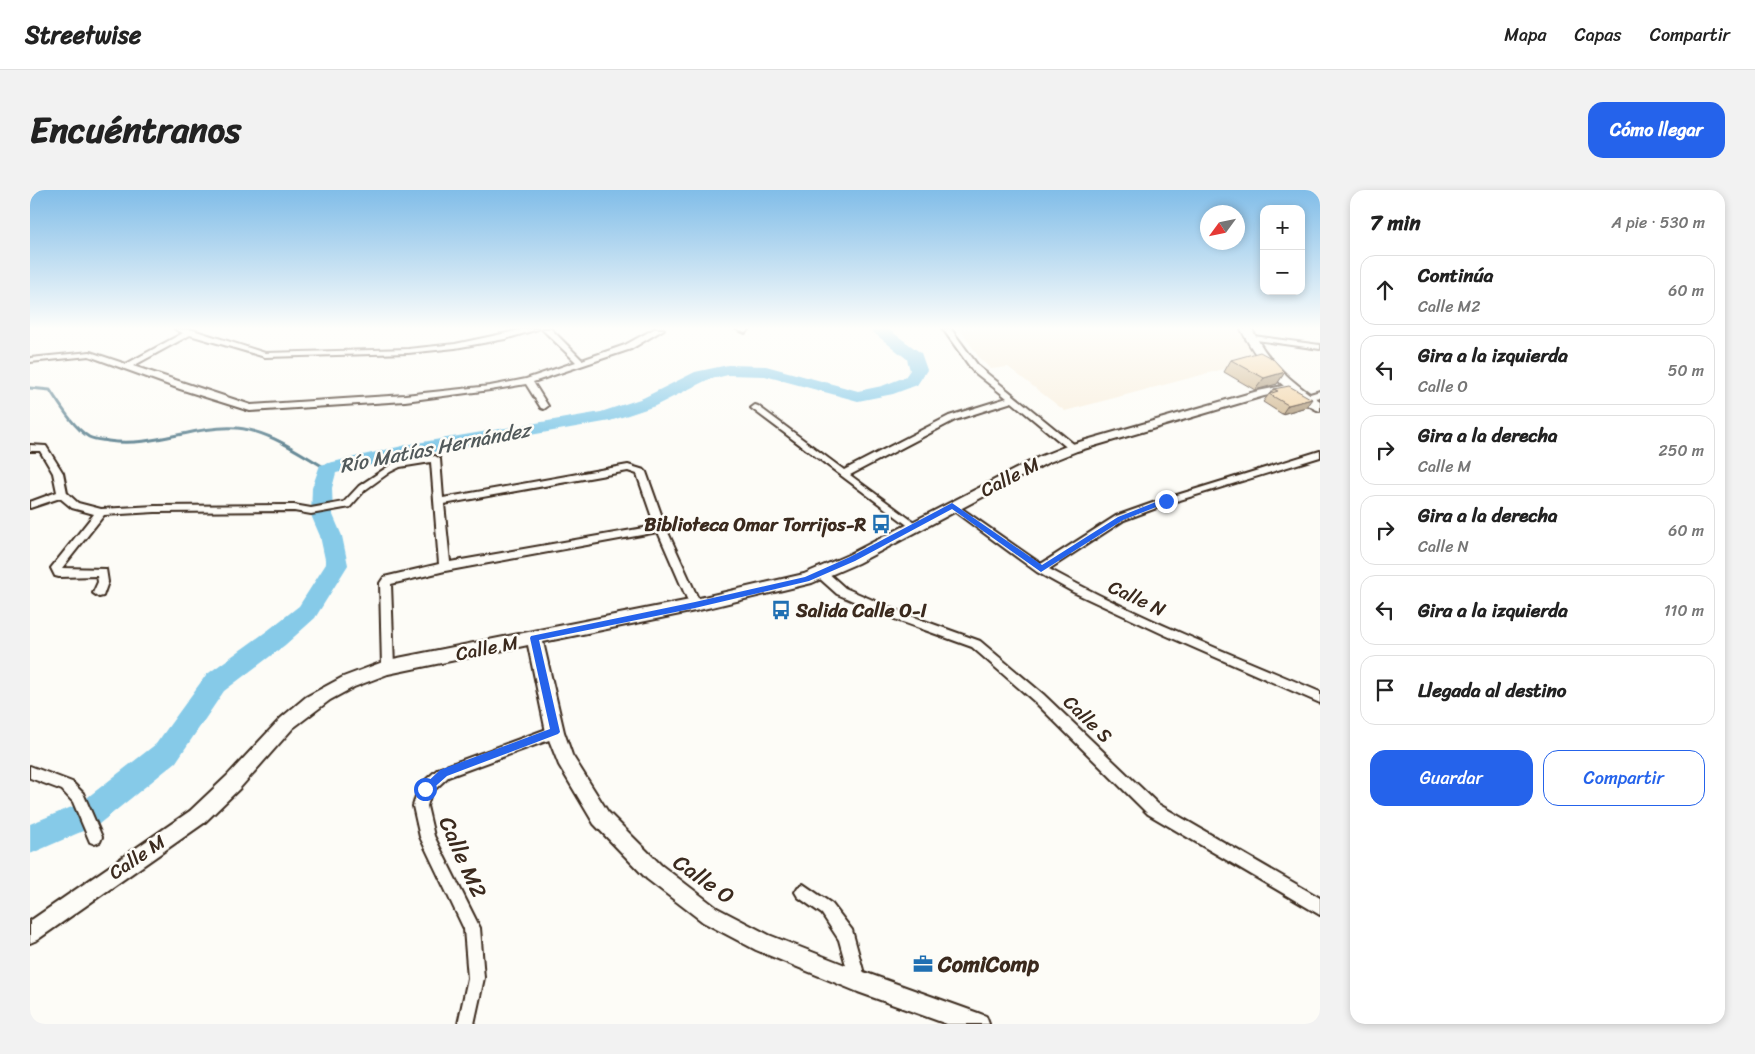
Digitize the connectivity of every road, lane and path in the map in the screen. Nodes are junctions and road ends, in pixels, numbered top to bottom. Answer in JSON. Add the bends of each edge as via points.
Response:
{"nodes":[{"id":1,"x":129,"y":368,"type":"edge"},
{"id":2,"x":570,"y":368,"type":"edge"},
{"id":3,"x":976,"y":368,"type":"edge"},
{"id":4,"x":1271,"y":368,"type":"edge"},
{"id":5,"x":528,"y":381,"type":"junction"},
{"id":6,"x":1292,"y":387,"type":"junction"},
{"id":7,"x":1320,"y":394,"type":"edge"},
{"id":8,"x":1304,"y":397,"type":"junction"},
{"id":9,"x":1013,"y":399,"type":"junction"},
{"id":10,"x":544,"y":406,"type":"dead end"},
{"id":11,"x":1320,"y":407,"type":"edge"},
{"id":12,"x":754,"y":408,"type":"dead end"},
{"id":13,"x":30,"y":448,"type":"edge"},
{"id":14,"x":1073,"y":448,"type":"junction"},
{"id":15,"x":1320,"y":454,"type":"edge"},
{"id":16,"x":844,"y":474,"type":"junction"},
{"id":17,"x":62,"y":494,"type":"junction"},
{"id":18,"x":439,"y":502,"type":"junction"},
{"id":19,"x":30,"y":505,"type":"edge"},
{"id":20,"x":952,"y":506,"type":"junction"},
{"id":21,"x":102,"y":512,"type":"junction"},
{"id":22,"x":914,"y":527,"type":"junction"},
{"id":23,"x":661,"y":528,"type":"junction"},
{"id":24,"x":445,"y":567,"type":"junction"},
{"id":25,"x":1041,"y":569,"type":"junction"},
{"id":26,"x":822,"y":574,"type":"junction"},
{"id":27,"x":99,"y":593,"type":"dead end"},
{"id":28,"x":695,"y":605,"type":"junction"},
{"id":29,"x":534,"y":638,"type":"junction"},
{"id":30,"x":388,"y":668,"type":"junction"},
{"id":31,"x":1320,"y":698,"type":"edge"},
{"id":32,"x":555,"y":732,"type":"junction"},
{"id":33,"x":30,"y":772,"type":"edge"},
{"id":34,"x":95,"y":837,"type":"dead end"},
{"id":35,"x":804,"y":892,"type":"dead end"},
{"id":36,"x":1320,"y":907,"type":"edge"},
{"id":37,"x":30,"y":933,"type":"edge"},
{"id":38,"x":858,"y":981,"type":"junction"},
{"id":39,"x":466,"y":1024,"type":"edge"},
{"id":40,"x":978,"y":1024,"type":"edge"}],
"edges":[{"from":1,"to":5,"type":"street","via":[[250,408],[405,398]]},
{"from":2,"to":5,"type":"street"},
{"from":3,"to":9,"type":"street"},
{"from":4,"to":6,"type":"main road"},
{"from":5,"to":10,"type":"street"},
{"from":6,"to":8,"type":"main road"},
{"from":6,"to":14,"type":"street","name":"Calle M"},
{"from":7,"to":8,"type":"street"},
{"from":8,"to":11,"type":"main road"},
{"from":9,"to":14,"type":"street"},
{"from":9,"to":16,"type":"street","via":[[952,418]]},
{"from":12,"to":16,"type":"street"},
{"from":13,"to":17,"type":"street","via":[[43,448],[58,473]]},
{"from":14,"to":20,"type":"street","name":"Calle M"},
{"from":15,"to":25,"type":"street","via":[[1120,518]]},
{"from":16,"to":22,"type":"street"},
{"from":17,"to":19,"type":"street"},
{"from":17,"to":21,"type":"street","via":[[75,506]]},
{"from":18,"to":21,"type":"street","via":[[435,459],[398,464],[362,488],[348,505],[335,508]]},
{"from":18,"to":23,"type":"street","via":[[628,468],[641,472]]},
{"from":18,"to":24,"type":"street"},
{"from":20,"to":22,"type":"street","name":"Calle M"},
{"from":20,"to":25,"type":"street","name":"Calle N"},
{"from":21,"to":27,"type":"street","via":[[56,568],[59,573],[102,572]]},
{"from":22,"to":26,"type":"street","name":"Calle M"},
{"from":23,"to":24,"type":"street"},
{"from":23,"to":28,"type":"street"},
{"from":24,"to":30,"type":"street","via":[[392,577],[386,583]]},
{"from":25,"to":31,"type":"street","name":"Calle N","via":[[1169,632]]},
{"from":26,"to":28,"type":"street","name":"Calle M","via":[[792,584]]},
{"from":26,"to":36,"type":"street","name":"Calle S","via":[[841,591],[976,644],[1039,698],[1153,809]]},
{"from":28,"to":29,"type":"street","name":"Calle M"},
{"from":29,"to":30,"type":"street","name":"Calle M"},
{"from":29,"to":32,"type":"street","name":"Calle O"},
{"from":30,"to":37,"type":"street","name":"Calle M","via":[[338,686],[310,703],[290,720],[222,796],[197,817]]},
{"from":32,"to":38,"type":"street","name":"Calle O","via":[[565,759],[600,818],[654,872],[710,915],[763,943]]},
{"from":32,"to":39,"type":"street","name":"Calle M2","via":[[443,773],[425,789],[420,806],[427,837],[472,928],[476,978]]},
{"from":33,"to":34,"type":"street","via":[[67,786],[78,798]]},
{"from":35,"to":38,"type":"street","via":[[827,909],[846,936]]},
{"from":38,"to":40,"type":"street","name":"Calle O"}]}
